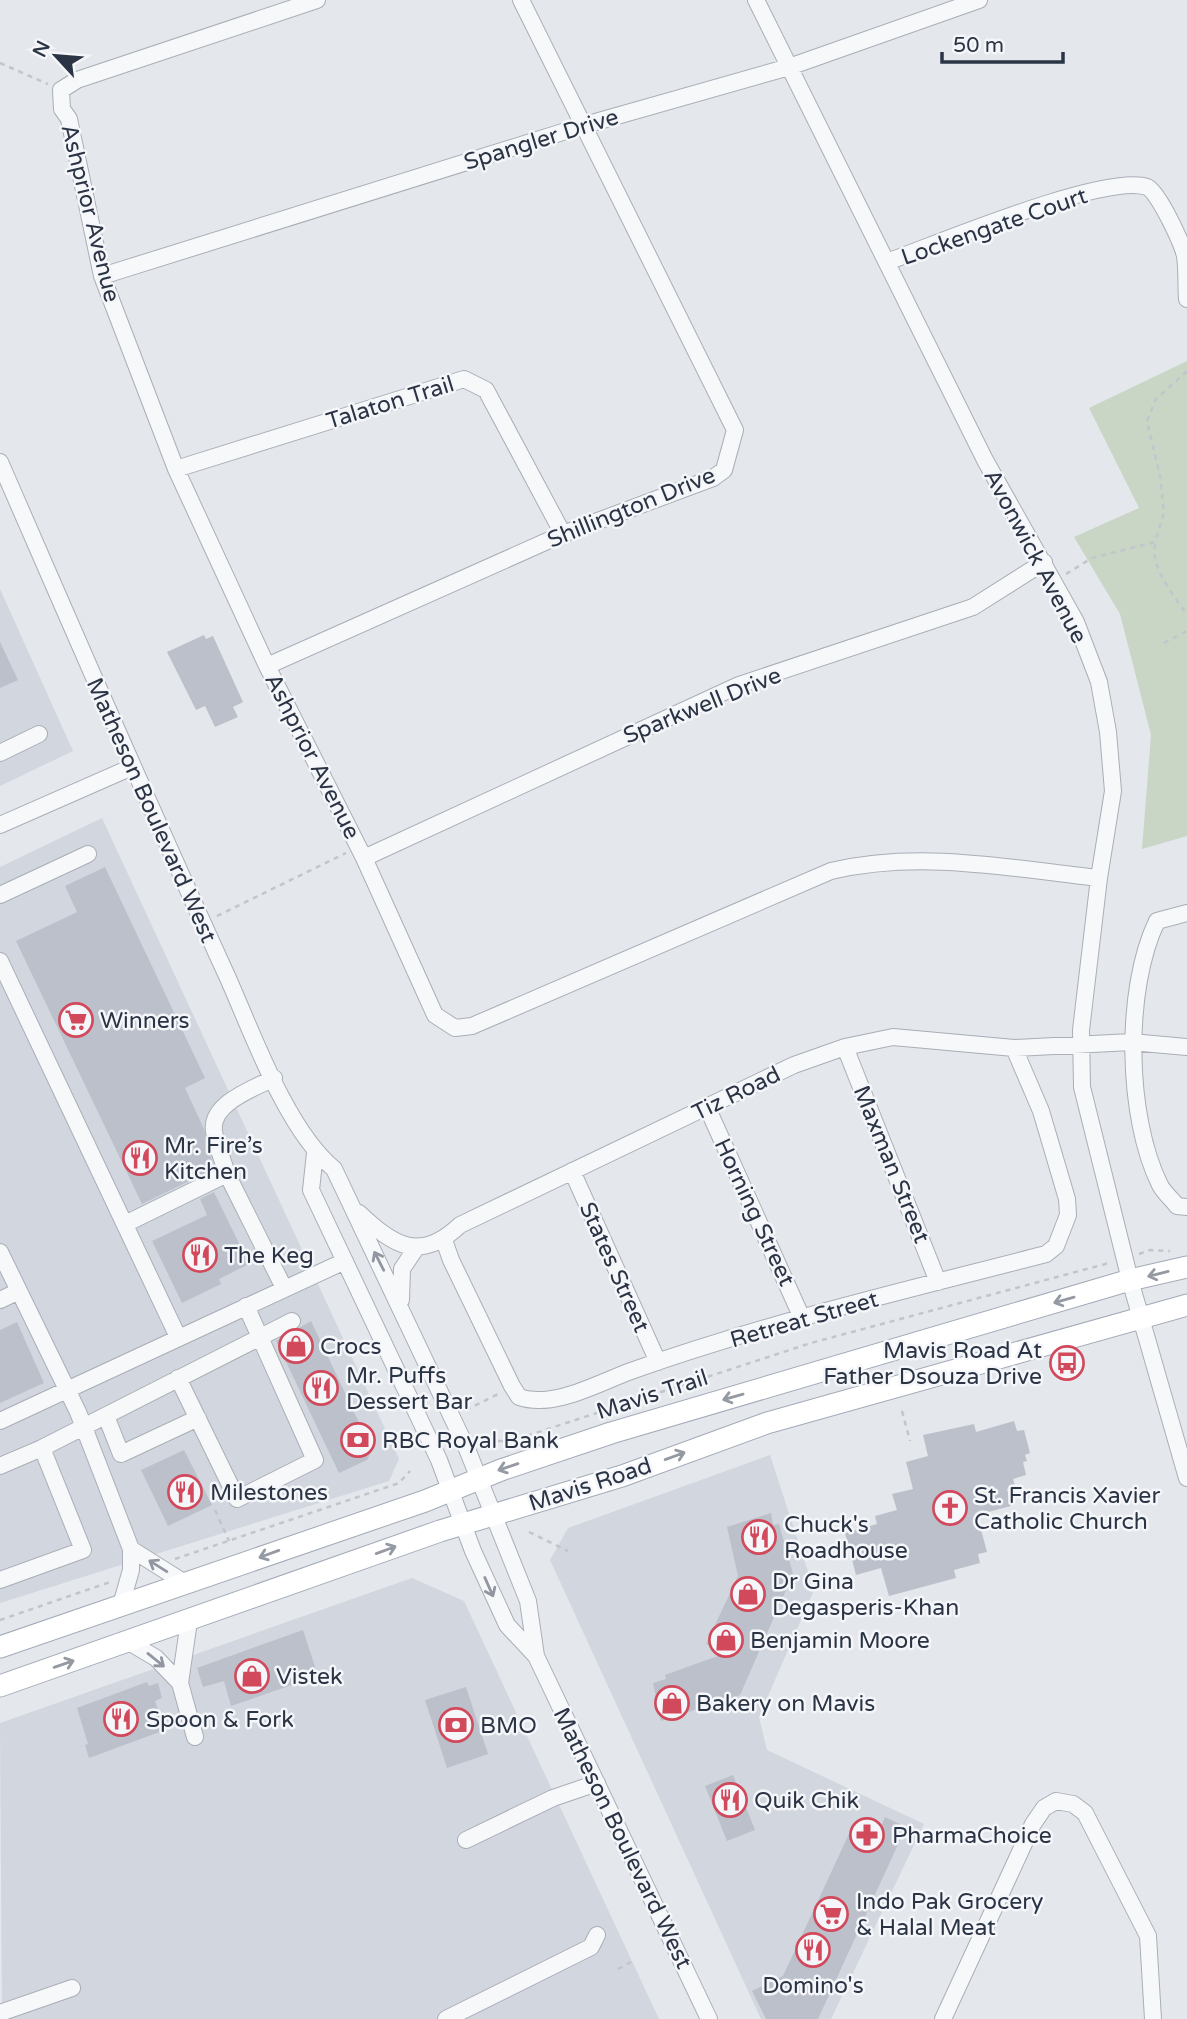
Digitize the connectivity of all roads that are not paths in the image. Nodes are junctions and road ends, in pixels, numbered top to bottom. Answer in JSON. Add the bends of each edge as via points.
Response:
{"nodes":[{"id":1,"x":317,"y":0,"type":"edge"},
{"id":2,"x":521,"y":0,"type":"edge"},
{"id":3,"x":755,"y":0,"type":"edge"},
{"id":4,"x":979,"y":0,"type":"edge"},
{"id":5,"x":789,"y":67,"type":"junction"},
{"id":6,"x":585,"y":125,"type":"junction"},
{"id":7,"x":887,"y":262,"type":"junction"},
{"id":8,"x":102,"y":276,"type":"junction"},
{"id":9,"x":1187,"y":299,"type":"edge"},
{"id":10,"x":0,"y":462,"type":"edge"},
{"id":11,"x":176,"y":469,"type":"junction"},
{"id":12,"x":563,"y":534,"type":"junction"},
{"id":13,"x":1044,"y":562,"type":"junction"},
{"id":14,"x":267,"y":666,"type":"junction"},
{"id":15,"x":38,"y":734,"type":"dead end"},
{"id":16,"x":0,"y":753,"type":"edge"},
{"id":17,"x":132,"y":767,"type":"junction"},
{"id":18,"x":0,"y":825,"type":"edge"},
{"id":19,"x":361,"y":852,"type":"junction"},
{"id":20,"x":88,"y":854,"type":"dead end"},
{"id":21,"x":1099,"y":878,"type":"junction"},
{"id":22,"x":0,"y":895,"type":"edge"},
{"id":23,"x":1187,"y":913,"type":"edge"},
{"id":24,"x":0,"y":961,"type":"edge"},
{"id":25,"x":1131,"y":1042,"type":"junction"},
{"id":26,"x":1082,"y":1044,"type":"junction"},
{"id":27,"x":845,"y":1047,"type":"junction"},
{"id":28,"x":1187,"y":1047,"type":"edge"},
{"id":29,"x":1014,"y":1048,"type":"junction"},
{"id":30,"x":274,"y":1078,"type":"junction"},
{"id":31,"x":707,"y":1107,"type":"junction"},
{"id":32,"x":315,"y":1153,"type":"junction"},
{"id":33,"x":572,"y":1171,"type":"junction"},
{"id":34,"x":227,"y":1174,"type":"junction"},
{"id":35,"x":350,"y":1205,"type":"junction"},
{"id":36,"x":1187,"y":1207,"type":"edge"},
{"id":37,"x":125,"y":1224,"type":"junction"},
{"id":38,"x":444,"y":1240,"type":"junction"},
{"id":39,"x":416,"y":1248,"type":"junction"},
{"id":40,"x":0,"y":1252,"type":"edge"},
{"id":41,"x":1183,"y":1258,"type":"edge"},
{"id":42,"x":345,"y":1261,"type":"junction"},
{"id":43,"x":1130,"y":1280,"type":"junction"},
{"id":44,"x":938,"y":1282,"type":"junction"},
{"id":45,"x":284,"y":1288,"type":"junction"},
{"id":46,"x":19,"y":1291,"type":"junction"},
{"id":47,"x":0,"y":1300,"type":"edge"},
{"id":48,"x":1187,"y":1305,"type":"edge"},
{"id":49,"x":246,"y":1306,"type":"junction"},
{"id":50,"x":402,"y":1307,"type":"junction"},
{"id":51,"x":1140,"y":1316,"type":"junction"},
{"id":52,"x":802,"y":1318,"type":"junction"},
{"id":53,"x":292,"y":1321,"type":"dead end"},
{"id":54,"x":259,"y":1335,"type":"junction"},
{"id":55,"x":178,"y":1337,"type":"junction"},
{"id":56,"x":658,"y":1362,"type":"junction"},
{"id":57,"x":178,"y":1378,"type":"junction"},
{"id":58,"x":67,"y":1389,"type":"junction"},
{"id":59,"x":106,"y":1416,"type":"junction"},
{"id":60,"x":198,"y":1418,"type":"junction"},
{"id":61,"x":0,"y":1421,"type":"edge"},
{"id":62,"x":85,"y":1427,"type":"junction"},
{"id":63,"x":42,"y":1448,"type":"junction"},
{"id":64,"x":0,"y":1466,"type":"edge"},
{"id":65,"x":479,"y":1478,"type":"junction"},
{"id":66,"x":1187,"y":1478,"type":"edge"},
{"id":67,"x":451,"y":1490,"type":"junction"},
{"id":68,"x":494,"y":1515,"type":"junction"},
{"id":69,"x":463,"y":1524,"type":"junction"},
{"id":70,"x":131,"y":1549,"type":"junction"},
{"id":71,"x":0,"y":1580,"type":"edge"},
{"id":72,"x":185,"y":1583,"type":"junction"},
{"id":73,"x":121,"y":1605,"type":"junction"},
{"id":74,"x":189,"y":1621,"type":"junction"},
{"id":75,"x":129,"y":1642,"type":"junction"},
{"id":76,"x":0,"y":1647,"type":"edge"},
{"id":77,"x":536,"y":1656,"type":"junction"},
{"id":78,"x":180,"y":1683,"type":"junction"},
{"id":79,"x":0,"y":1686,"type":"edge"},
{"id":80,"x":195,"y":1737,"type":"dead end"},
{"id":81,"x":597,"y":1783,"type":"junction"},
{"id":82,"x":466,"y":1840,"type":"dead end"},
{"id":83,"x":597,"y":1935,"type":"dead end"},
{"id":84,"x":72,"y":1988,"type":"dead end"},
{"id":85,"x":0,"y":2013,"type":"edge"},
{"id":86,"x":446,"y":2019,"type":"edge"},
{"id":87,"x":709,"y":2019,"type":"edge"},
{"id":88,"x":943,"y":2019,"type":"edge"},
{"id":89,"x":1153,"y":2019,"type":"edge"}],
"edges":[{"from":1,"to":8,"type":"street","name":"Ashprior Avenue","via":[[77,80],[61,90]]},
{"from":2,"to":6,"type":"street"},
{"from":3,"to":5,"type":"street","name":"Avonwick Avenue"},
{"from":4,"to":5,"type":"street","name":"Spangler Drive"},
{"from":5,"to":6,"type":"street","name":"Spangler Drive"},
{"from":5,"to":7,"type":"street","name":"Avonwick Avenue"},
{"from":6,"to":8,"type":"street","name":"Spangler Drive"},
{"from":6,"to":12,"type":"street","name":"Shillington Drive","via":[[735,430],[724,470],[713,478]]},
{"from":7,"to":9,"type":"street","name":"Lockengate Court","via":[[1070,197],[1127,185],[1148,187],[1157,195],[1185,254]]},
{"from":7,"to":13,"type":"street","name":"Avonwick Avenue","via":[[985,460]]},
{"from":8,"to":11,"type":"street","name":"Ashprior Avenue"},
{"from":10,"to":17,"type":"street","name":"Matheson Boulevard West"},
{"from":11,"to":12,"type":"street","name":"Talaton Trail","via":[[464,379],[486,390]]},
{"from":11,"to":14,"type":"street","name":"Ashprior Avenue"},
{"from":12,"to":14,"type":"street","name":"Shillington Drive"},
{"from":13,"to":19,"type":"street","name":"Sparkwell Drive","via":[[964,611],[739,685]]},
{"from":13,"to":21,"type":"street","name":"Avonwick Avenue","via":[[1076,622],[1099,682],[1108,732],[1113,791]]},
{"from":14,"to":19,"type":"street","name":"Ashprior Avenue"},
{"from":15,"to":16,"type":"street"},
{"from":17,"to":18,"type":"street"},
{"from":17,"to":30,"type":"street","name":"Matheson Boulevard West"},
{"from":19,"to":21,"type":"street","name":"Ashprior Avenue","via":[[435,1015],[455,1028],[472,1026],[844,868],[870,862],[941,860]]},
{"from":20,"to":22,"type":"street"},
{"from":21,"to":26,"type":"street","name":"Avonwick Avenue"},
{"from":23,"to":25,"type":"street","via":[[1157,921],[1148,941]]},
{"from":24,"to":37,"type":"street"},
{"from":25,"to":26,"type":"street","name":"Tiz Road"},
{"from":25,"to":28,"type":"street","name":"Tiz Road"},
{"from":25,"to":36,"type":"street","via":[[1140,1125],[1160,1186],[1177,1206]]},
{"from":26,"to":29,"type":"street","name":"Tiz Road"},
{"from":26,"to":43,"type":"street","name":"Avonwick Avenue","via":[[1082,1087]]},
{"from":27,"to":29,"type":"street","name":"Tiz Road","via":[[893,1037]]},
{"from":27,"to":31,"type":"street","name":"Tiz Road","via":[[794,1065]]},
{"from":27,"to":44,"type":"street","name":"Maxman Street"},
{"from":29,"to":44,"type":"street","name":"Retreat Street","via":[[1041,1111],[1068,1215],[1056,1246],[1046,1254]]},
{"from":30,"to":32,"type":"street","name":"Matheson Boulevard West"},
{"from":30,"to":34,"type":"street","via":[[219,1110],[213,1128]]},
{"from":31,"to":33,"type":"street","name":"Tiz Road"},
{"from":31,"to":52,"type":"street","name":"Horning Street"},
{"from":32,"to":35,"type":"street","name":"Matheson Boulevard West","via":[[334,1169]]},
{"from":32,"to":42,"type":"street","name":"Matheson Boulevard West","via":[[311,1191]]},
{"from":33,"to":38,"type":"street","name":"Tiz Road","via":[[460,1225]]},
{"from":33,"to":56,"type":"street","name":"States Street"},
{"from":34,"to":37,"type":"street"},
{"from":34,"to":45,"type":"street"},
{"from":35,"to":39,"type":"street","via":[[387,1239]]},
{"from":50,"to":35,"type":"street","name":"Matheson Boulevard West","one_way":true},
{"from":37,"to":55,"type":"street"},
{"from":38,"to":39,"type":"street","name":"Tiz Road"},
{"from":38,"to":56,"type":"street","name":"Retreat Street","via":[[519,1397],[546,1402]]},
{"from":39,"to":50,"type":"street","via":[[401,1269]]},
{"from":40,"to":46,"type":"street"},
{"from":41,"to":43,"type":"main road","name":"Mavis Road","one_way":true},
{"from":42,"to":45,"type":"street"},
{"from":42,"to":67,"type":"street","name":"Matheson Boulevard West"},
{"from":43,"to":51,"type":"street","name":"Avonwick Avenue"},
{"from":43,"to":65,"type":"main road","name":"Mavis Road","one_way":true,"via":[[624,1429]]},
{"from":44,"to":52,"type":"street","name":"Retreat Street"},
{"from":45,"to":49,"type":"street"},
{"from":46,"to":47,"type":"street"},
{"from":46,"to":58,"type":"street"},
{"from":48,"to":51,"type":"main road","name":"Mavis Road"},
{"from":49,"to":54,"type":"street"},
{"from":49,"to":55,"type":"street"},
{"from":50,"to":65,"type":"street","name":"Matheson Boulevard West"},
{"from":51,"to":66,"type":"street","name":"Avonwick Avenue"},
{"from":68,"to":51,"type":"main road","name":"Mavis Road","one_way":true,"via":[[622,1476],[767,1423]]},
{"from":52,"to":56,"type":"street","name":"Retreat Street"},
{"from":53,"to":54,"type":"street"},
{"from":54,"to":57,"type":"street"},
{"from":54,"to":60,"type":"street","via":[[315,1461],[237,1499]]},
{"from":55,"to":58,"type":"street"},
{"from":57,"to":59,"type":"street"},
{"from":57,"to":60,"type":"street"},
{"from":58,"to":61,"type":"street"},
{"from":58,"to":62,"type":"street"},
{"from":59,"to":60,"type":"street","via":[[121,1454]]},
{"from":59,"to":62,"type":"street"},
{"from":62,"to":63,"type":"street"},
{"from":62,"to":70,"type":"street"},
{"from":63,"to":64,"type":"street"},
{"from":63,"to":71,"type":"street","via":[[83,1550]]},
{"from":65,"to":67,"type":"main road","name":"Mavis Road"},
{"from":65,"to":68,"type":"street","name":"Matheson Boulevard West"},
{"from":67,"to":69,"type":"street","name":"Matheson Boulevard West"},
{"from":67,"to":72,"type":"main road","name":"Mavis Road","one_way":true},
{"from":68,"to":69,"type":"main road","name":"Mavis Road"},
{"from":68,"to":77,"type":"street","name":"Matheson Boulevard West","via":[[528,1601]]},
{"from":74,"to":69,"type":"main road","name":"Mavis Road","one_way":true},
{"from":69,"to":77,"type":"street","name":"Matheson Boulevard West","one_way":true,"via":[[507,1625]]},
{"from":72,"to":70,"type":"street","one_way":true},
{"from":70,"to":73,"type":"street","via":[[131,1570]]},
{"from":72,"to":73,"type":"main road","name":"Mavis Road"},
{"from":73,"to":76,"type":"main road","name":"Mavis Road"},
{"from":74,"to":75,"type":"main road","name":"Mavis Road"},
{"from":74,"to":78,"type":"street"},
{"from":75,"to":78,"type":"street","one_way":true,"via":[[156,1658]]},
{"from":79,"to":75,"type":"main road","name":"Mavis Road","one_way":true},
{"from":77,"to":81,"type":"street","name":"Matheson Boulevard West"},
{"from":78,"to":80,"type":"street"},
{"from":81,"to":82,"type":"street","via":[[553,1798]]},
{"from":81,"to":87,"type":"street","name":"Matheson Boulevard West"},
{"from":83,"to":86,"type":"street","via":[[591,1947]]},
{"from":84,"to":85,"type":"street"},
{"from":88,"to":89,"type":"street","via":[[1033,1824],[1044,1808],[1056,1801],[1073,1804],[1085,1813],[1145,1926]]}]}
